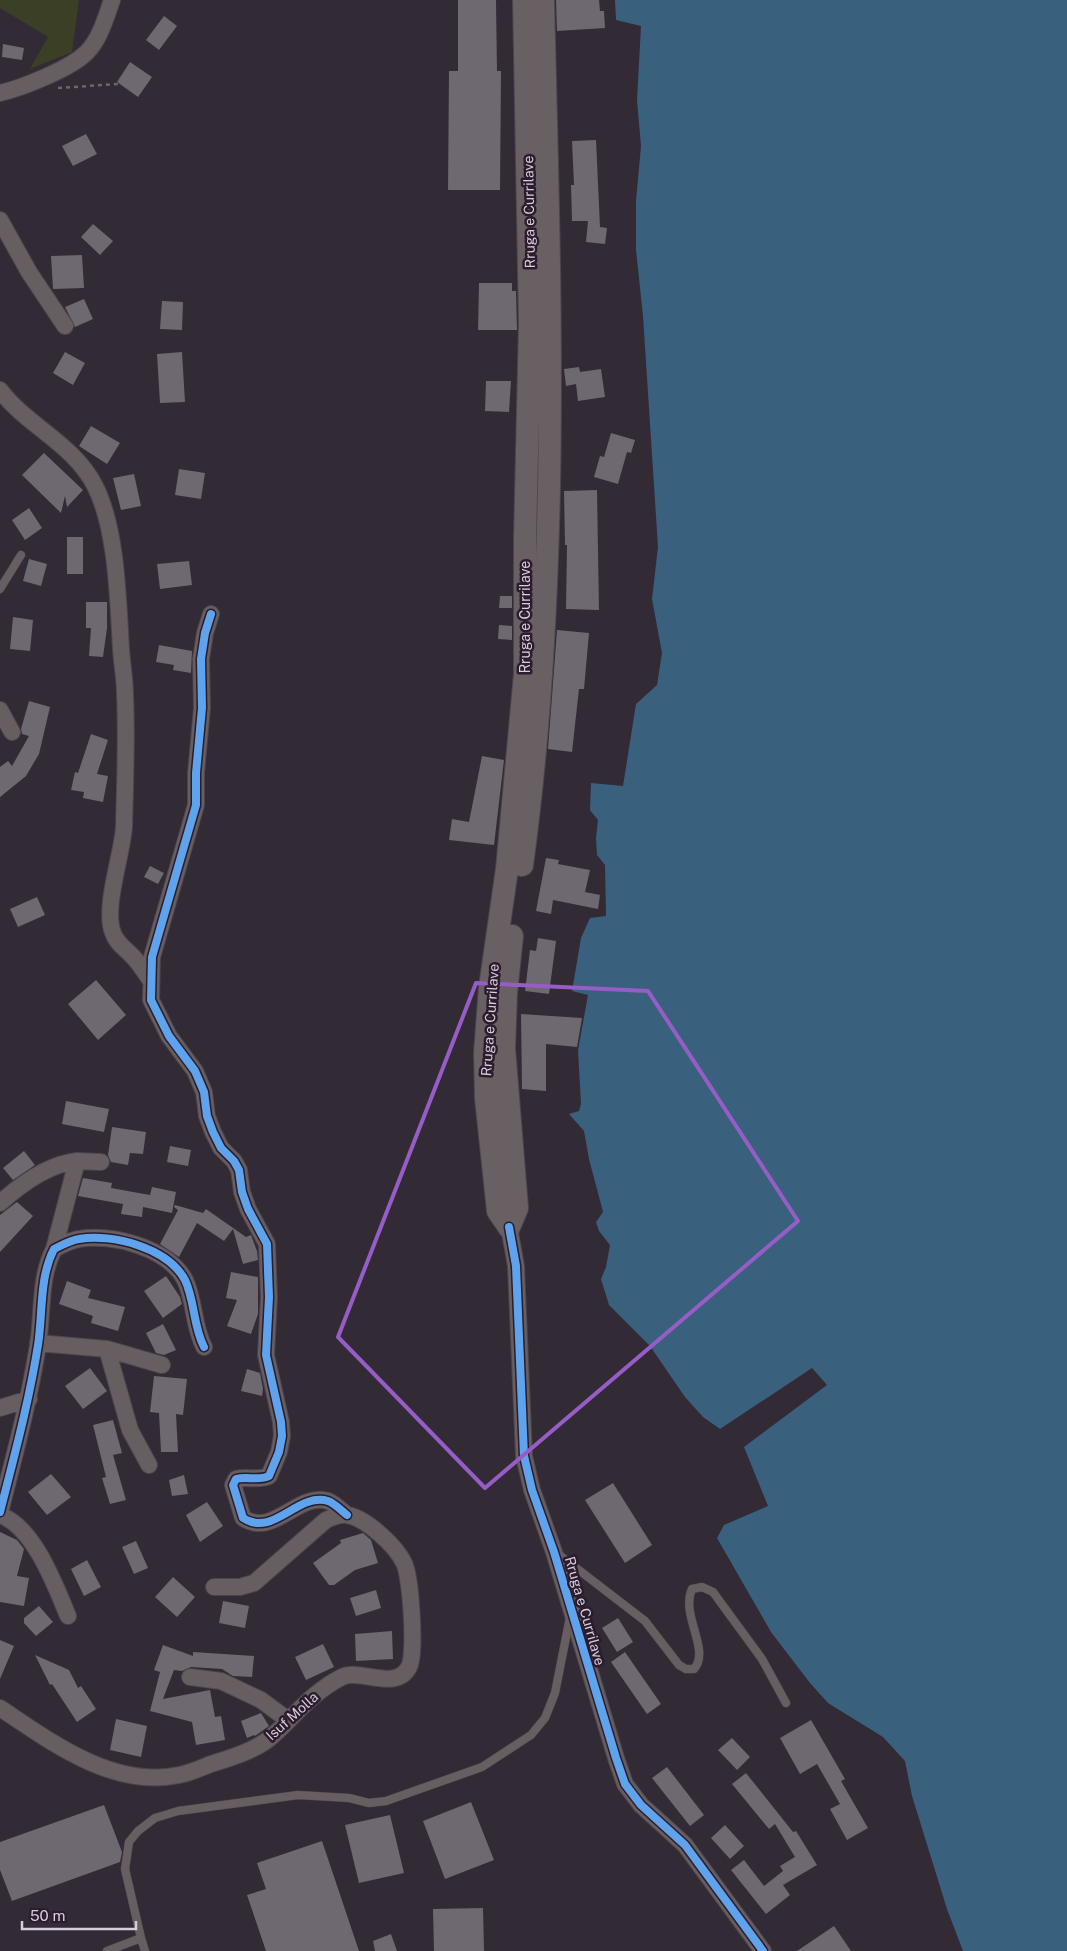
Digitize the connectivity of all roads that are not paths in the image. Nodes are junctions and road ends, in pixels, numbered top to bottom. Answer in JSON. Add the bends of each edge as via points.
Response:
{"nodes":[{"id":1,"x":112,"y":0,"type":"edge"},
{"id":2,"x":524,"y":0,"type":"edge"},
{"id":3,"x":543,"y":0,"type":"edge"},
{"id":4,"x":0,"y":93,"type":"edge"},
{"id":5,"x":0,"y":220,"type":"edge"},
{"id":6,"x":65,"y":326,"type":"dead end"},
{"id":7,"x":0,"y":390,"type":"edge"},
{"id":8,"x":21,"y":555,"type":"dead end"},
{"id":9,"x":0,"y":589,"type":"edge"},
{"id":10,"x":211,"y":614,"type":"dead end"},
{"id":11,"x":0,"y":710,"type":"edge"},
{"id":12,"x":12,"y":732,"type":"dead end"},
{"id":13,"x":151,"y":981,"type":"junction"},
{"id":14,"x":77,"y":1161,"type":"junction"},
{"id":15,"x":101,"y":1162,"type":"dead end"},
{"id":16,"x":0,"y":1203,"type":"edge"},
{"id":17,"x":509,"y":1227,"type":"junction"},
{"id":18,"x":54,"y":1248,"type":"junction"},
{"id":19,"x":38,"y":1343,"type":"junction"},
{"id":20,"x":204,"y":1346,"type":"dead end"},
{"id":21,"x":107,"y":1349,"type":"junction"},
{"id":22,"x":162,"y":1365,"type":"dead end"},
{"id":23,"x":29,"y":1399,"type":"junction"},
{"id":24,"x":0,"y":1408,"type":"edge"},
{"id":25,"x":149,"y":1465,"type":"dead end"},
{"id":26,"x":0,"y":1513,"type":"edge"},
{"id":27,"x":347,"y":1515,"type":"junction"},
{"id":28,"x":554,"y":1552,"type":"junction"},
{"id":29,"x":214,"y":1587,"type":"dead end"},
{"id":30,"x":572,"y":1610,"type":"junction"},
{"id":31,"x":68,"y":1616,"type":"dead end"},
{"id":32,"x":190,"y":1677,"type":"dead end"},
{"id":33,"x":786,"y":1703,"type":"dead end"},
{"id":34,"x":0,"y":1708,"type":"edge"},
{"id":35,"x":288,"y":1720,"type":"junction"},
{"id":36,"x":142,"y":1938,"type":"junction"},
{"id":37,"x":107,"y":1951,"type":"edge"},
{"id":38,"x":145,"y":1951,"type":"edge"},
{"id":39,"x":763,"y":1951,"type":"edge"}],
"edges":[{"from":1,"to":4,"type":"street","via":[[101,29],[87,52],[57,72]]},
{"from":2,"to":17,"type":"main road","name":"Rruga e Currilave","via":[[530,324],[525,674],[511,831],[490,987],[485,1053],[486,1098],[498,1211]]},
{"from":3,"to":17,"type":"main road","name":"Rruga e Currilave","via":[[549,234],[546,545],[535,753],[506,993],[506,1097],[517,1208]]},
{"from":5,"to":6,"type":"street"},
{"from":7,"to":13,"type":"street","via":[[84,469],[102,504],[115,566],[126,701],[123,847],[110,909],[112,932]]},
{"from":8,"to":9,"type":"lane"},
{"from":10,"to":13,"type":"street","via":[[201,659],[202,708],[196,805],[152,957]]},
{"from":11,"to":12,"type":"street"},
{"from":13,"to":27,"type":"street","via":[[151,1000],[169,1036],[195,1071],[204,1092],[213,1132],[239,1170],[248,1209],[267,1244],[266,1355],[282,1436],[269,1476],[264,1479],[244,1477],[236,1479],[233,1485],[243,1518],[258,1524],[274,1521],[313,1500],[329,1501]]},
{"from":14,"to":15,"type":"street"},
{"from":14,"to":16,"type":"street","via":[[61,1163]]},
{"from":14,"to":18,"type":"street"},
{"from":17,"to":28,"type":"street","name":"Rruga e Currilave","via":[[516,1266],[524,1456],[532,1490]]},
{"from":18,"to":19,"type":"street","via":[[46,1265]]},
{"from":18,"to":20,"type":"street","via":[[78,1239],[102,1237],[124,1240],[150,1250],[170,1264],[184,1280]]},
{"from":19,"to":21,"type":"street"},
{"from":19,"to":23,"type":"street"},
{"from":21,"to":22,"type":"street"},
{"from":21,"to":25,"type":"street","via":[[130,1430]]},
{"from":23,"to":24,"type":"street"},
{"from":23,"to":26,"type":"street"},
{"from":26,"to":31,"type":"street","via":[[24,1532],[40,1557]]},
{"from":27,"to":29,"type":"street","via":[[326,1520],[254,1583],[240,1587]]},
{"from":27,"to":35,"type":"street","name":"Isuf Molla","via":[[359,1519],[390,1543],[404,1563],[408,1577],[413,1654],[408,1669],[399,1677],[344,1676],[307,1700]]},
{"from":28,"to":30,"type":"street","name":"Rruga e Currilave"},
{"from":28,"to":33,"type":"lane","via":[[645,1621],[679,1665],[686,1668],[694,1669],[701,1654],[688,1598],[692,1589],[702,1587],[713,1592],[762,1658]]},
{"from":30,"to":36,"type":"lane","via":[[555,1692],[545,1718],[530,1735],[482,1767],[386,1801],[369,1803],[349,1798],[298,1795],[178,1811],[155,1818],[129,1842],[125,1869]]},
{"from":30,"to":39,"type":"street","name":"Rruga e Currilave","via":[[625,1784],[641,1805],[686,1845]]},
{"from":32,"to":35,"type":"street","via":[[221,1681],[261,1700]]},
{"from":34,"to":35,"type":"street","name":"Isuf Molla","via":[[63,1750],[127,1775],[152,1778],[179,1775],[226,1759],[269,1738]]},
{"from":36,"to":37,"type":"lane"},
{"from":36,"to":38,"type":"lane"}]}
